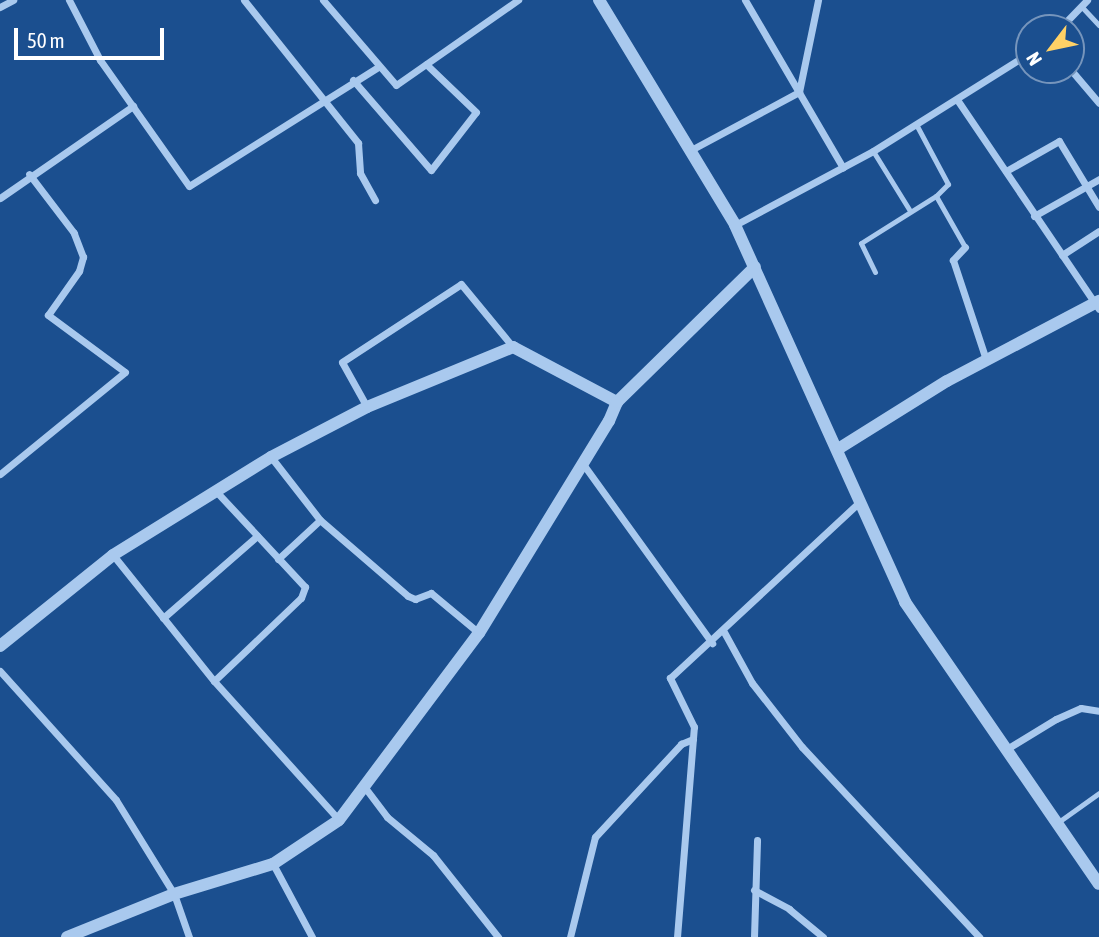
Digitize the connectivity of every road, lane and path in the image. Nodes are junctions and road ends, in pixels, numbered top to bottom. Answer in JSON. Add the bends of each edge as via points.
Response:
{"nodes":[{"id":1,"x":13,"y":0,"type":"edge"},
{"id":2,"x":69,"y":0,"type":"edge"},
{"id":3,"x":244,"y":0,"type":"edge"},
{"id":4,"x":323,"y":0,"type":"edge"},
{"id":5,"x":517,"y":0,"type":"edge"},
{"id":6,"x":599,"y":0,"type":"edge"},
{"id":7,"x":745,"y":0,"type":"edge"},
{"id":8,"x":818,"y":0,"type":"edge"},
{"id":9,"x":1084,"y":3,"type":"edge"},
{"id":10,"x":0,"y":7,"type":"edge"},
{"id":11,"x":1099,"y":25,"type":"edge"},
{"id":12,"x":1015,"y":62,"type":"edge"},
{"id":13,"x":426,"y":64,"type":"junction"},
{"id":14,"x":377,"y":67,"type":"junction"},
{"id":15,"x":353,"y":80,"type":"junction"},
{"id":16,"x":1083,"y":84,"type":"edge"},
{"id":17,"x":799,"y":92,"type":"junction"},
{"id":18,"x":324,"y":100,"type":"junction"},
{"id":19,"x":957,"y":101,"type":"junction"},
{"id":20,"x":1099,"y":103,"type":"edge"},
{"id":21,"x":133,"y":106,"type":"junction"},
{"id":22,"x":917,"y":126,"type":"junction"},
{"id":23,"x":689,"y":151,"type":"junction"},
{"id":24,"x":873,"y":151,"type":"junction"},
{"id":25,"x":843,"y":168,"type":"junction"},
{"id":26,"x":1006,"y":171,"type":"junction"},
{"id":27,"x":29,"y":174,"type":"junction"},
{"id":28,"x":1099,"y":179,"type":"edge"},
{"id":29,"x":1086,"y":186,"type":"junction"},
{"id":30,"x":936,"y":196,"type":"junction"},
{"id":31,"x":0,"y":198,"type":"edge"},
{"id":32,"x":375,"y":200,"type":"dead end"},
{"id":33,"x":1099,"y":207,"type":"edge"},
{"id":34,"x":910,"y":211,"type":"junction"},
{"id":35,"x":1034,"y":216,"type":"junction"},
{"id":36,"x":735,"y":225,"type":"junction"},
{"id":37,"x":1099,"y":231,"type":"edge"},
{"id":38,"x":965,"y":247,"type":"joint"},
{"id":39,"x":1062,"y":255,"type":"junction"},
{"id":40,"x":755,"y":267,"type":"junction"},
{"id":41,"x":875,"y":272,"type":"dead end"},
{"id":42,"x":1097,"y":304,"type":"edge"},
{"id":43,"x":513,"y":347,"type":"junction"},
{"id":44,"x":986,"y":360,"type":"junction"},
{"id":45,"x":617,"y":401,"type":"junction"},
{"id":46,"x":367,"y":407,"type":"junction"},
{"id":47,"x":838,"y":449,"type":"junction"},
{"id":48,"x":271,"y":457,"type":"junction"},
{"id":49,"x":583,"y":464,"type":"junction"},
{"id":50,"x":0,"y":474,"type":"edge"},
{"id":51,"x":215,"y":490,"type":"junction"},
{"id":52,"x":858,"y":503,"type":"junction"},
{"id":53,"x":320,"y":520,"type":"junction"},
{"id":54,"x":257,"y":536,"type":"junction"},
{"id":55,"x":113,"y":555,"type":"junction"},
{"id":56,"x":278,"y":559,"type":"junction"},
{"id":57,"x":163,"y":618,"type":"junction"},
{"id":58,"x":724,"y":632,"type":"junction"},
{"id":59,"x":479,"y":633,"type":"junction"},
{"id":60,"x":712,"y":643,"type":"junction"},
{"id":61,"x":0,"y":646,"type":"edge"},
{"id":62,"x":0,"y":671,"type":"edge"},
{"id":63,"x":214,"y":681,"type":"junction"},
{"id":64,"x":1099,"y":711,"type":"edge"},
{"id":65,"x":693,"y":739,"type":"junction"},
{"id":66,"x":1005,"y":751,"type":"junction"},
{"id":67,"x":362,"y":785,"type":"junction"},
{"id":68,"x":1099,"y":793,"type":"edge"},
{"id":69,"x":339,"y":820,"type":"junction"},
{"id":70,"x":1055,"y":825,"type":"junction"},
{"id":71,"x":757,"y":840,"type":"dead end"},
{"id":72,"x":272,"y":864,"type":"junction"},
{"id":73,"x":1099,"y":884,"type":"edge"},
{"id":74,"x":754,"y":890,"type":"junction"},
{"id":75,"x":174,"y":894,"type":"junction"},
{"id":76,"x":67,"y":937,"type":"edge"},
{"id":77,"x":190,"y":937,"type":"edge"},
{"id":78,"x":312,"y":937,"type":"edge"},
{"id":79,"x":498,"y":937,"type":"edge"},
{"id":80,"x":570,"y":937,"type":"edge"},
{"id":81,"x":677,"y":937,"type":"edge"},
{"id":82,"x":754,"y":937,"type":"edge"},
{"id":83,"x":822,"y":937,"type":"edge"},
{"id":84,"x":979,"y":937,"type":"edge"}],
"edges":[{"from":1,"to":10,"type":"street"},
{"from":2,"to":21,"type":"street","via":[[100,60]]},
{"from":3,"to":18,"type":"street"},
{"from":4,"to":14,"type":"street"},
{"from":5,"to":13,"type":"street"},
{"from":6,"to":23,"type":"street"},
{"from":7,"to":17,"type":"street"},
{"from":8,"to":17,"type":"street"},
{"from":9,"to":11,"type":"lane"},
{"from":12,"to":19,"type":"street"},
{"from":13,"to":14,"type":"street","via":[[396,85]]},
{"from":13,"to":15,"type":"street","via":[[476,112],[431,170]]},
{"from":14,"to":15,"type":"street"},
{"from":15,"to":18,"type":"street"},
{"from":16,"to":20,"type":"street"},
{"from":17,"to":23,"type":"street"},
{"from":17,"to":25,"type":"street"},
{"from":18,"to":21,"type":"street","via":[[188,186]]},
{"from":18,"to":32,"type":"street","via":[[361,150],[359,173]]},
{"from":19,"to":22,"type":"street"},
{"from":19,"to":26,"type":"street"},
{"from":21,"to":27,"type":"street"},
{"from":22,"to":24,"type":"street"},
{"from":22,"to":30,"type":"lane","via":[[948,184]]},
{"from":23,"to":36,"type":"street"},
{"from":24,"to":25,"type":"street"},
{"from":24,"to":34,"type":"lane"},
{"from":25,"to":36,"type":"street"},
{"from":26,"to":29,"type":"street","via":[[1059,141]]},
{"from":26,"to":35,"type":"street"},
{"from":27,"to":31,"type":"street"},
{"from":27,"to":50,"type":"street","via":[[74,233],[83,257],[79,271],[48,315],[125,372]]},
{"from":28,"to":29,"type":"street"},
{"from":29,"to":33,"type":"street"},
{"from":29,"to":35,"type":"street"},
{"from":30,"to":34,"type":"lane"},
{"from":30,"to":38,"type":"lane"},
{"from":34,"to":41,"type":"lane","via":[[862,243]]},
{"from":35,"to":39,"type":"street"},
{"from":36,"to":40,"type":"street"},
{"from":37,"to":39,"type":"street"},
{"from":38,"to":44,"type":"street","via":[[953,260]]},
{"from":39,"to":42,"type":"street"},
{"from":40,"to":45,"type":"street"},
{"from":40,"to":47,"type":"street"},
{"from":42,"to":44,"type":"street"},
{"from":43,"to":45,"type":"street"},
{"from":43,"to":46,"type":"street"},
{"from":43,"to":46,"type":"street","via":[[461,284],[342,362]]},
{"from":44,"to":47,"type":"street"},
{"from":45,"to":49,"type":"street"},
{"from":46,"to":48,"type":"street"},
{"from":47,"to":52,"type":"street"},
{"from":48,"to":51,"type":"street"},
{"from":48,"to":53,"type":"street"},
{"from":49,"to":59,"type":"street"},
{"from":49,"to":60,"type":"street"},
{"from":51,"to":54,"type":"street"},
{"from":51,"to":55,"type":"street"},
{"from":52,"to":58,"type":"street"},
{"from":52,"to":66,"type":"street","via":[[905,602]]},
{"from":53,"to":56,"type":"street"},
{"from":53,"to":59,"type":"street","via":[[408,596],[415,599],[430,593]]},
{"from":54,"to":56,"type":"street"},
{"from":54,"to":57,"type":"street"},
{"from":55,"to":57,"type":"street"},
{"from":55,"to":61,"type":"street"},
{"from":56,"to":63,"type":"street","via":[[301,580],[305,587],[301,598]]},
{"from":57,"to":63,"type":"street"},
{"from":58,"to":60,"type":"street"},
{"from":58,"to":84,"type":"street","via":[[756,689],[802,747]]},
{"from":59,"to":67,"type":"street"},
{"from":60,"to":65,"type":"street","via":[[675,672],[669,683],[691,713]]},
{"from":62,"to":75,"type":"street","via":[[116,800]]},
{"from":63,"to":69,"type":"street"},
{"from":64,"to":66,"type":"street","via":[[1081,708]]},
{"from":65,"to":80,"type":"street","via":[[681,744],[595,837]]},
{"from":65,"to":81,"type":"street"},
{"from":66,"to":70,"type":"street"},
{"from":67,"to":69,"type":"street"},
{"from":67,"to":79,"type":"street","via":[[387,817],[433,855]]},
{"from":68,"to":70,"type":"lane"},
{"from":69,"to":72,"type":"street"},
{"from":70,"to":73,"type":"street"},
{"from":71,"to":74,"type":"street"},
{"from":72,"to":75,"type":"street"},
{"from":72,"to":78,"type":"street"},
{"from":74,"to":82,"type":"street"},
{"from":74,"to":83,"type":"street","via":[[789,909]]},
{"from":75,"to":76,"type":"street"},
{"from":75,"to":77,"type":"street"}]}
